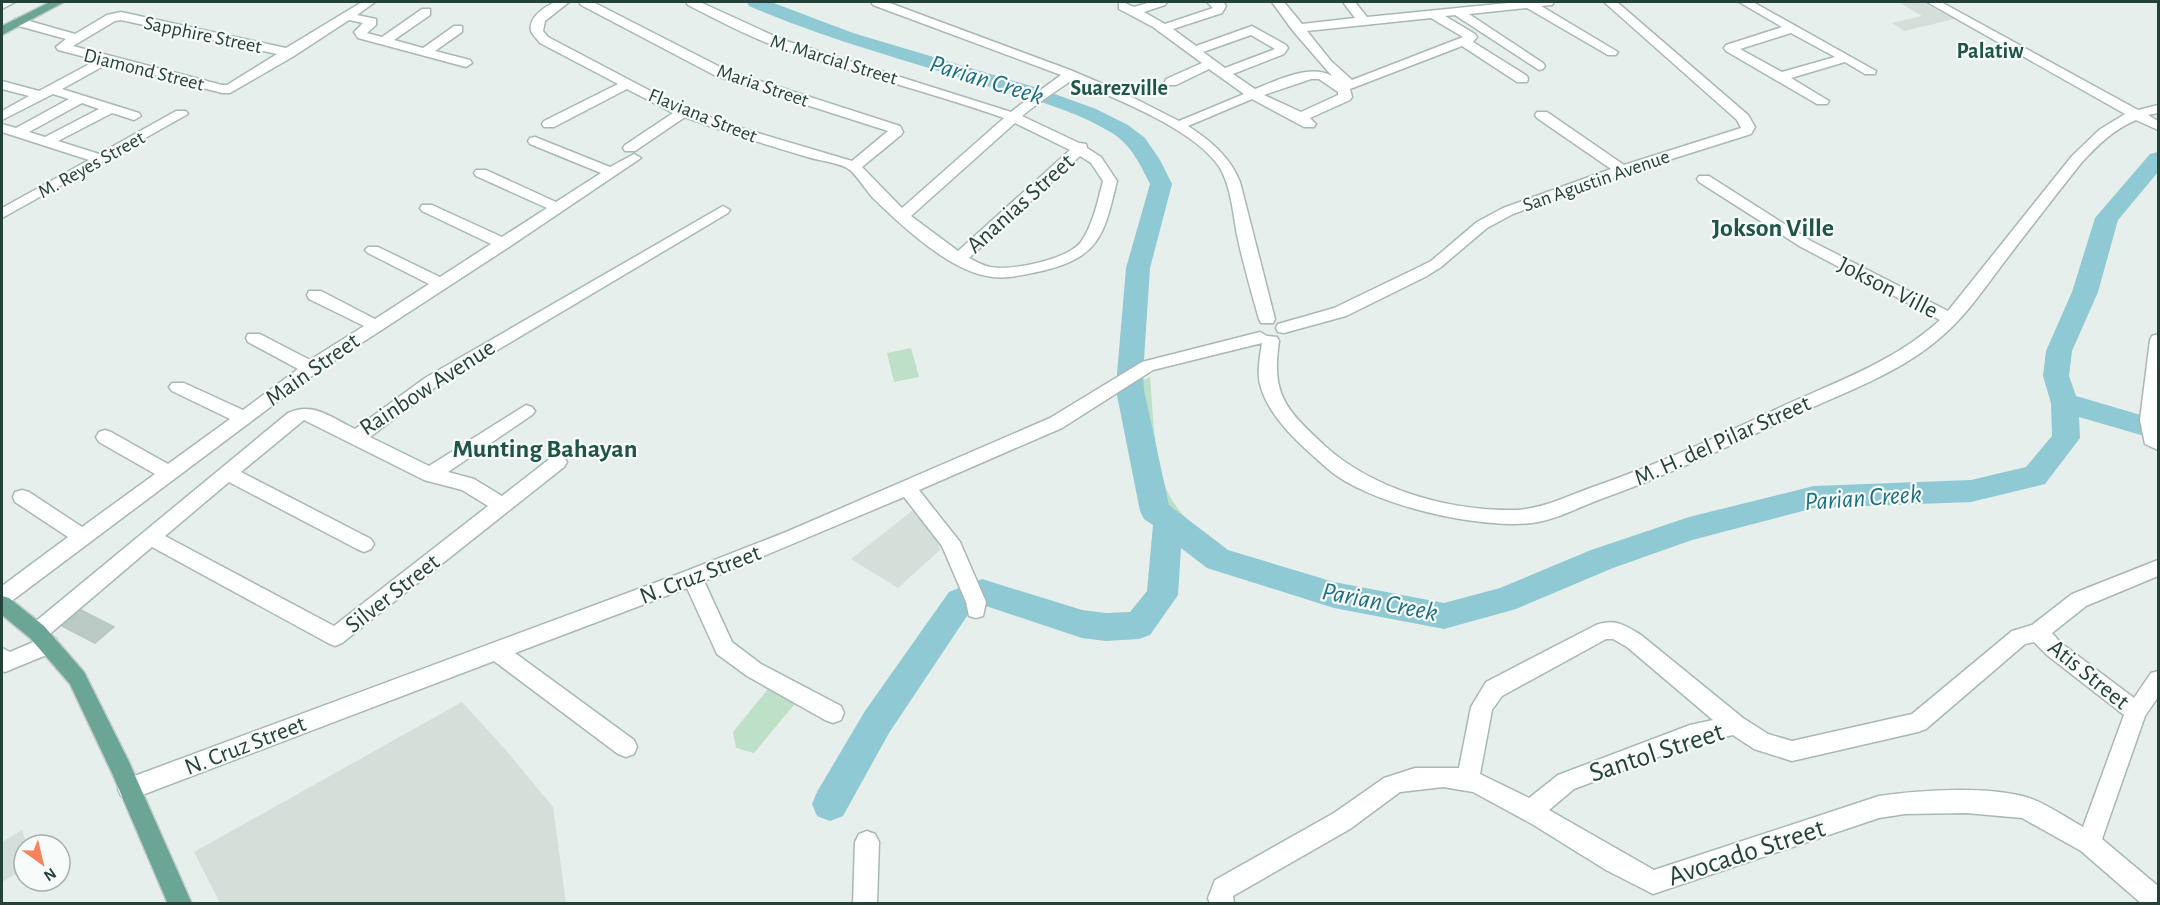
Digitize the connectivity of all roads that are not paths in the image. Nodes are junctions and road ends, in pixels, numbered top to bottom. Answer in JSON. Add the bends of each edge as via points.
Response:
{"nodes":[{"id":1,"x":9,"y":2,"type":"edge"},
{"id":2,"x":58,"y":2,"type":"edge"},
{"id":3,"x":369,"y":2,"type":"edge"},
{"id":4,"x":563,"y":2,"type":"edge"},
{"id":5,"x":585,"y":2,"type":"edge"},
{"id":6,"x":692,"y":2,"type":"edge"},
{"id":7,"x":877,"y":2,"type":"edge"},
{"id":8,"x":1161,"y":2,"type":"edge"},
{"id":9,"x":1213,"y":2,"type":"edge"},
{"id":10,"x":1278,"y":2,"type":"edge"},
{"id":11,"x":1349,"y":2,"type":"edge"},
{"id":12,"x":1548,"y":2,"type":"edge"},
{"id":13,"x":1611,"y":2,"type":"edge"},
{"id":14,"x":1745,"y":2,"type":"edge"},
{"id":15,"x":1933,"y":2,"type":"edge"},
{"id":16,"x":1529,"y":4,"type":"junction"},
{"id":17,"x":2,"y":5,"type":"edge"},
{"id":18,"x":426,"y":12,"type":"dead end"},
{"id":19,"x":1458,"y":12,"type":"junction"},
{"id":20,"x":1433,"y":14,"type":"junction"},
{"id":21,"x":347,"y":16,"type":"junction"},
{"id":22,"x":1363,"y":20,"type":"junction"},
{"id":23,"x":19,"y":22,"type":"junction"},
{"id":24,"x":1297,"y":28,"type":"junction"},
{"id":25,"x":1793,"y":28,"type":"junction"},
{"id":26,"x":458,"y":29,"type":"dead end"},
{"id":27,"x":1161,"y":29,"type":"junction"},
{"id":28,"x":2,"y":31,"type":"edge"},
{"id":29,"x":76,"y":38,"type":"junction"},
{"id":30,"x":384,"y":41,"type":"junction"},
{"id":31,"x":1466,"y":43,"type":"junction"},
{"id":32,"x":1193,"y":51,"type":"junction"},
{"id":33,"x":425,"y":52,"type":"junction"},
{"id":34,"x":1612,"y":52,"type":"dead end"},
{"id":35,"x":290,"y":53,"type":"junction"},
{"id":36,"x":1846,"y":58,"type":"junction"},
{"id":37,"x":106,"y":60,"type":"junction"},
{"id":38,"x":466,"y":63,"type":"dead end"},
{"id":39,"x":1210,"y":63,"type":"junction"},
{"id":40,"x":1539,"y":66,"type":"dead end"},
{"id":41,"x":1870,"y":71,"type":"dead end"},
{"id":42,"x":1225,"y":73,"type":"junction"},
{"id":43,"x":1070,"y":75,"type":"junction"},
{"id":44,"x":1780,"y":77,"type":"junction"},
{"id":45,"x":1522,"y":79,"type":"dead end"},
{"id":46,"x":1171,"y":82,"type":"dead end"},
{"id":47,"x":628,"y":84,"type":"junction"},
{"id":48,"x":2,"y":85,"type":"edge"},
{"id":49,"x":44,"y":92,"type":"junction"},
{"id":50,"x":1254,"y":95,"type":"junction"},
{"id":51,"x":80,"y":99,"type":"junction"},
{"id":52,"x":1822,"y":101,"type":"dead end"},
{"id":53,"x":110,"y":109,"type":"junction"},
{"id":54,"x":2158,"y":109,"type":"edge"},
{"id":55,"x":684,"y":112,"type":"junction"},
{"id":56,"x":181,"y":114,"type":"dead end"},
{"id":57,"x":2133,"y":114,"type":"junction"},
{"id":58,"x":1542,"y":115,"type":"dead end"},
{"id":59,"x":2,"y":116,"type":"edge"},
{"id":60,"x":134,"y":116,"type":"dead end"},
{"id":61,"x":1013,"y":120,"type":"junction"},
{"id":62,"x":549,"y":124,"type":"dead end"},
{"id":63,"x":1180,"y":125,"type":"junction"},
{"id":64,"x":2158,"y":126,"type":"edge"},
{"id":65,"x":2,"y":128,"type":"edge"},
{"id":66,"x":17,"y":134,"type":"junction"},
{"id":67,"x":536,"y":141,"type":"dead end"},
{"id":68,"x":45,"y":143,"type":"junction"},
{"id":69,"x":1081,"y":147,"type":"junction"},
{"id":70,"x":100,"y":159,"type":"junction"},
{"id":71,"x":854,"y":166,"type":"junction"},
{"id":72,"x":1622,"y":170,"type":"junction"},
{"id":73,"x":612,"y":173,"type":"junction"},
{"id":74,"x":481,"y":174,"type":"dead end"},
{"id":75,"x":1704,"y":179,"type":"dead end"},
{"id":76,"x":427,"y":208,"type":"dead end"},
{"id":77,"x":558,"y":208,"type":"junction"},
{"id":78,"x":723,"y":210,"type":"dead end"},
{"id":79,"x":2,"y":214,"type":"edge"},
{"id":80,"x":901,"y":217,"type":"junction"},
{"id":81,"x":504,"y":244,"type":"junction"},
{"id":82,"x":373,"y":250,"type":"dead end"},
{"id":83,"x":959,"y":258,"type":"junction"},
{"id":84,"x":441,"y":284,"type":"junction"},
{"id":85,"x":315,"y":295,"type":"dead end"},
{"id":86,"x":1267,"y":319,"type":"junction"},
{"id":87,"x":1950,"y":319,"type":"junction"},
{"id":88,"x":375,"y":325,"type":"junction"},
{"id":89,"x":1284,"y":328,"type":"junction"},
{"id":90,"x":254,"y":338,"type":"dead end"},
{"id":91,"x":1265,"y":340,"type":"junction"},
{"id":92,"x":2158,"y":340,"type":"edge"},
{"id":93,"x":311,"y":368,"type":"junction"},
{"id":94,"x":178,"y":387,"type":"dead end"},
{"id":95,"x":526,"y":411,"type":"dead end"},
{"id":96,"x":243,"y":417,"type":"junction"},
{"id":97,"x":2152,"y":433,"type":"edge"},
{"id":98,"x":105,"y":437,"type":"dead end"},
{"id":99,"x":357,"y":437,"type":"junction"},
{"id":100,"x":558,"y":462,"type":"dead end"},
{"id":101,"x":226,"y":472,"type":"junction"},
{"id":102,"x":169,"y":473,"type":"junction"},
{"id":103,"x":430,"y":475,"type":"junction"},
{"id":104,"x":907,"y":488,"type":"junction"},
{"id":105,"x":22,"y":497,"type":"dead end"},
{"id":106,"x":503,"y":506,"type":"junction"},
{"id":107,"x":149,"y":536,"type":"junction"},
{"id":108,"x":84,"y":538,"type":"junction"},
{"id":109,"x":364,"y":544,"type":"dead end"},
{"id":110,"x":2158,"y":568,"type":"edge"},
{"id":111,"x":692,"y":578,"type":"junction"},
{"id":112,"x":975,"y":602,"type":"dead end"},
{"id":113,"x":3,"y":606,"type":"edge"},
{"id":114,"x":2038,"y":632,"type":"junction"},
{"id":115,"x":43,"y":639,"type":"junction"},
{"id":116,"x":496,"y":651,"type":"junction"},
{"id":117,"x":2,"y":657,"type":"edge"},
{"id":118,"x":2158,"y":680,"type":"edge"},
{"id":119,"x":2136,"y":712,"type":"junction"},
{"id":120,"x":833,"y":713,"type":"dead end"},
{"id":121,"x":1735,"y":725,"type":"junction"},
{"id":122,"x":626,"y":747,"type":"dead end"},
{"id":123,"x":1468,"y":780,"type":"junction"},
{"id":124,"x":129,"y":789,"type":"junction"},
{"id":125,"x":1532,"y":810,"type":"junction"},
{"id":126,"x":867,"y":842,"type":"dead end"},
{"id":127,"x":2089,"y":843,"type":"junction"},
{"id":128,"x":2158,"y":901,"type":"edge"},
{"id":129,"x":178,"y":902,"type":"edge"},
{"id":130,"x":866,"y":903,"type":"edge"},
{"id":131,"x":1222,"y":903,"type":"edge"}],
"edges":[{"from":1,"to":17,"type":"street"},
{"from":2,"to":23,"type":"main road"},
{"from":3,"to":21,"type":"street"},
{"from":4,"to":47,"type":"street","name":"Flaviana Street","via":[[539,20],[539,36]]},
{"from":5,"to":71,"type":"street","name":"Maria Street","via":[[721,73],[895,129]]},
{"from":6,"to":61,"type":"street","name":"M. Marcial Street","via":[[780,44],[964,98]]},
{"from":7,"to":43,"type":"street"},
{"from":8,"to":27,"type":"street","via":[[1128,8]]},
{"from":9,"to":27,"type":"street","via":[[1220,6],[1218,10]]},
{"from":10,"to":24,"type":"street"},
{"from":11,"to":22,"type":"street"},
{"from":12,"to":16,"type":"street"},
{"from":13,"to":72,"type":"street","name":"San Agustin Avenue","via":[[1743,118],[1748,127],[1742,133]]},
{"from":14,"to":25,"type":"street"},
{"from":15,"to":57,"type":"street"},
{"from":16,"to":19,"type":"street"},
{"from":16,"to":34,"type":"street"},
{"from":18,"to":30,"type":"street"},
{"from":19,"to":20,"type":"street"},
{"from":19,"to":40,"type":"street"},
{"from":20,"to":22,"type":"street"},
{"from":20,"to":31,"type":"street","via":[[1471,37]]},
{"from":21,"to":30,"type":"street","via":[[373,22],[359,34]]},
{"from":21,"to":35,"type":"street"},
{"from":22,"to":24,"type":"street"},
{"from":23,"to":28,"type":"main road"},
{"from":23,"to":29,"type":"street"},
{"from":24,"to":31,"type":"street","via":[[1350,84]]},
{"from":25,"to":36,"type":"street"},
{"from":25,"to":44,"type":"street","via":[[1730,48]]},
{"from":26,"to":33,"type":"street"},
{"from":27,"to":32,"type":"street"},
{"from":29,"to":35,"type":"street","name":"Sapphire Street","via":[[116,17]]},
{"from":29,"to":37,"type":"street","name":"Diamond Street","via":[[62,45],[64,49]]},
{"from":30,"to":33,"type":"street"},
{"from":31,"to":45,"type":"street"},
{"from":32,"to":39,"type":"street"},
{"from":32,"to":42,"type":"street","via":[[1252,30],[1282,48]]},
{"from":33,"to":38,"type":"street"},
{"from":35,"to":37,"type":"street","name":"Diamond Street","via":[[230,89]]},
{"from":36,"to":41,"type":"street"},
{"from":36,"to":44,"type":"street"},
{"from":37,"to":49,"type":"street"},
{"from":39,"to":42,"type":"street"},
{"from":39,"to":46,"type":"street"},
{"from":42,"to":50,"type":"street"},
{"from":43,"to":61,"type":"street","via":[[1044,95],[1035,108]]},
{"from":43,"to":63,"type":"street"},
{"from":44,"to":52,"type":"street"},
{"from":47,"to":55,"type":"street","name":"Flaviana Street"},
{"from":47,"to":62,"type":"street"},
{"from":48,"to":49,"type":"street"},
{"from":49,"to":51,"type":"street"},
{"from":49,"to":59,"type":"street"},
{"from":50,"to":50,"type":"street","via":[[1311,74],[1322,75],[1344,90],[1345,97],[1306,121]]},
{"from":50,"to":63,"type":"street"},
{"from":51,"to":53,"type":"street"},
{"from":51,"to":66,"type":"street"},
{"from":53,"to":60,"type":"street"},
{"from":53,"to":68,"type":"street"},
{"from":54,"to":57,"type":"street","name":"M. H. del Pilar Street"},
{"from":55,"to":71,"type":"street","name":"Flaviana Street"},
{"from":55,"to":73,"type":"street","name":"Main Street"},
{"from":56,"to":70,"type":"street","name":"M. Reyes Street"},
{"from":57,"to":64,"type":"street"},
{"from":57,"to":87,"type":"street","name":"M. H. del Pilar Street","via":[[2095,140],[2077,159]]},
{"from":58,"to":72,"type":"street"},
{"from":61,"to":69,"type":"street","name":"M. Marcial Street"},
{"from":61,"to":80,"type":"street"},
{"from":63,"to":86,"type":"street","via":[[1214,151],[1225,165],[1235,190]]},
{"from":65,"to":66,"type":"street"},
{"from":66,"to":68,"type":"street"},
{"from":67,"to":73,"type":"street"},
{"from":68,"to":70,"type":"street"},
{"from":69,"to":83,"type":"street","name":"Ananias Street"},
{"from":69,"to":83,"type":"street","name":"M. Marcial Street","via":[[1105,168],[1110,181],[1090,237],[1080,252],[1060,261],[1010,271],[988,271]]},
{"from":70,"to":79,"type":"street","name":"M. Reyes Street"},
{"from":71,"to":80,"type":"street"},
{"from":72,"to":89,"type":"street","name":"San Agustin Avenue","via":[[1508,211],[1482,225],[1422,272],[1340,312]]},
{"from":73,"to":77,"type":"street","name":"Main Street"},
{"from":74,"to":77,"type":"street"},
{"from":75,"to":87,"type":"street","name":"Jokson Ville","via":[[1806,244]]},
{"from":76,"to":81,"type":"street"},
{"from":77,"to":81,"type":"street","name":"Main Street"},
{"from":78,"to":99,"type":"street","name":"Rainbow Avenue","via":[[431,382]]},
{"from":80,"to":83,"type":"street"},
{"from":81,"to":84,"type":"street","name":"Main Street"},
{"from":82,"to":84,"type":"street"},
{"from":84,"to":88,"type":"street","name":"Main Street"},
{"from":85,"to":88,"type":"street"},
{"from":86,"to":89,"type":"street"},
{"from":86,"to":91,"type":"street","name":"M. H. del Pilar Street","via":[[1252,328]]},
{"from":87,"to":91,"type":"street","name":"M. H. del Pilar Street","via":[[1926,341],[1889,364],[1675,463],[1535,515],[1497,518],[1454,511],[1371,488],[1346,473],[1323,455],[1282,411],[1268,379]]},
{"from":88,"to":93,"type":"street","name":"Main Street"},
{"from":89,"to":91,"type":"street","via":[[1283,335]]},
{"from":90,"to":93,"type":"street"},
{"from":91,"to":104,"type":"street","name":"N. Cruz Street","via":[[1142,368],[1056,423]]},
{"from":92,"to":97,"type":"street"},
{"from":93,"to":96,"type":"street","name":"Main Street"},
{"from":94,"to":96,"type":"street"},
{"from":95,"to":103,"type":"street"},
{"from":96,"to":102,"type":"street","name":"Main Street"},
{"from":98,"to":102,"type":"street"},
{"from":99,"to":101,"type":"street","name":"Rainbow Avenue","via":[[303,413]]},
{"from":99,"to":103,"type":"street"},
{"from":100,"to":106,"type":"street","name":"Silver Street"},
{"from":101,"to":107,"type":"street","name":"Rainbow Avenue"},
{"from":101,"to":109,"type":"street"},
{"from":102,"to":108,"type":"street","name":"Main Street"},
{"from":103,"to":106,"type":"street","via":[[467,483]]},
{"from":104,"to":111,"type":"street","name":"N. Cruz Street"},
{"from":104,"to":112,"type":"street","via":[[950,542]]},
{"from":105,"to":108,"type":"street"},
{"from":106,"to":107,"type":"street","name":"Silver Street","via":[[335,637]]},
{"from":107,"to":115,"type":"street","name":"Rainbow Avenue"},
{"from":108,"to":113,"type":"street","name":"Main Street"},
{"from":110,"to":114,"type":"street","name":"Atis Street","via":[[2079,600]]},
{"from":111,"to":116,"type":"street","name":"N. Cruz Street"},
{"from":111,"to":120,"type":"street","via":[[724,648],[754,670]]},
{"from":113,"to":115,"type":"main road"},
{"from":114,"to":119,"type":"street","name":"Atis Street","via":[[2054,649]]},
{"from":114,"to":121,"type":"street","name":"Santol Street","via":[[2019,637],[1918,722],[1792,752],[1762,742]]},
{"from":115,"to":117,"type":"street","name":"Rainbow Avenue","via":[[5,663]]},
{"from":115,"to":124,"type":"main road","via":[[77,678]]},
{"from":116,"to":122,"type":"street"},
{"from":116,"to":124,"type":"street","name":"N. Cruz Street"},
{"from":118,"to":119,"type":"street"},
{"from":119,"to":127,"type":"street"},
{"from":121,"to":123,"type":"street","via":[[1634,640],[1616,630],[1603,631],[1494,689],[1482,706]]},
{"from":121,"to":125,"type":"street","name":"Santol Street","via":[[1690,735],[1566,782]]},
{"from":123,"to":125,"type":"street","name":"Avocado Street"},
{"from":123,"to":131,"type":"street","name":"Avocado Street","via":[[1418,779],[1384,789],[1362,809],[1223,888]]},
{"from":124,"to":129,"type":"main road"},
{"from":125,"to":127,"type":"street","name":"Avocado Street","via":[[1653,882],[1868,810],[1905,803],[1986,803],[2026,808]]},
{"from":126,"to":130,"type":"street"},
{"from":127,"to":128,"type":"street","name":"Avocado Street"}]}
